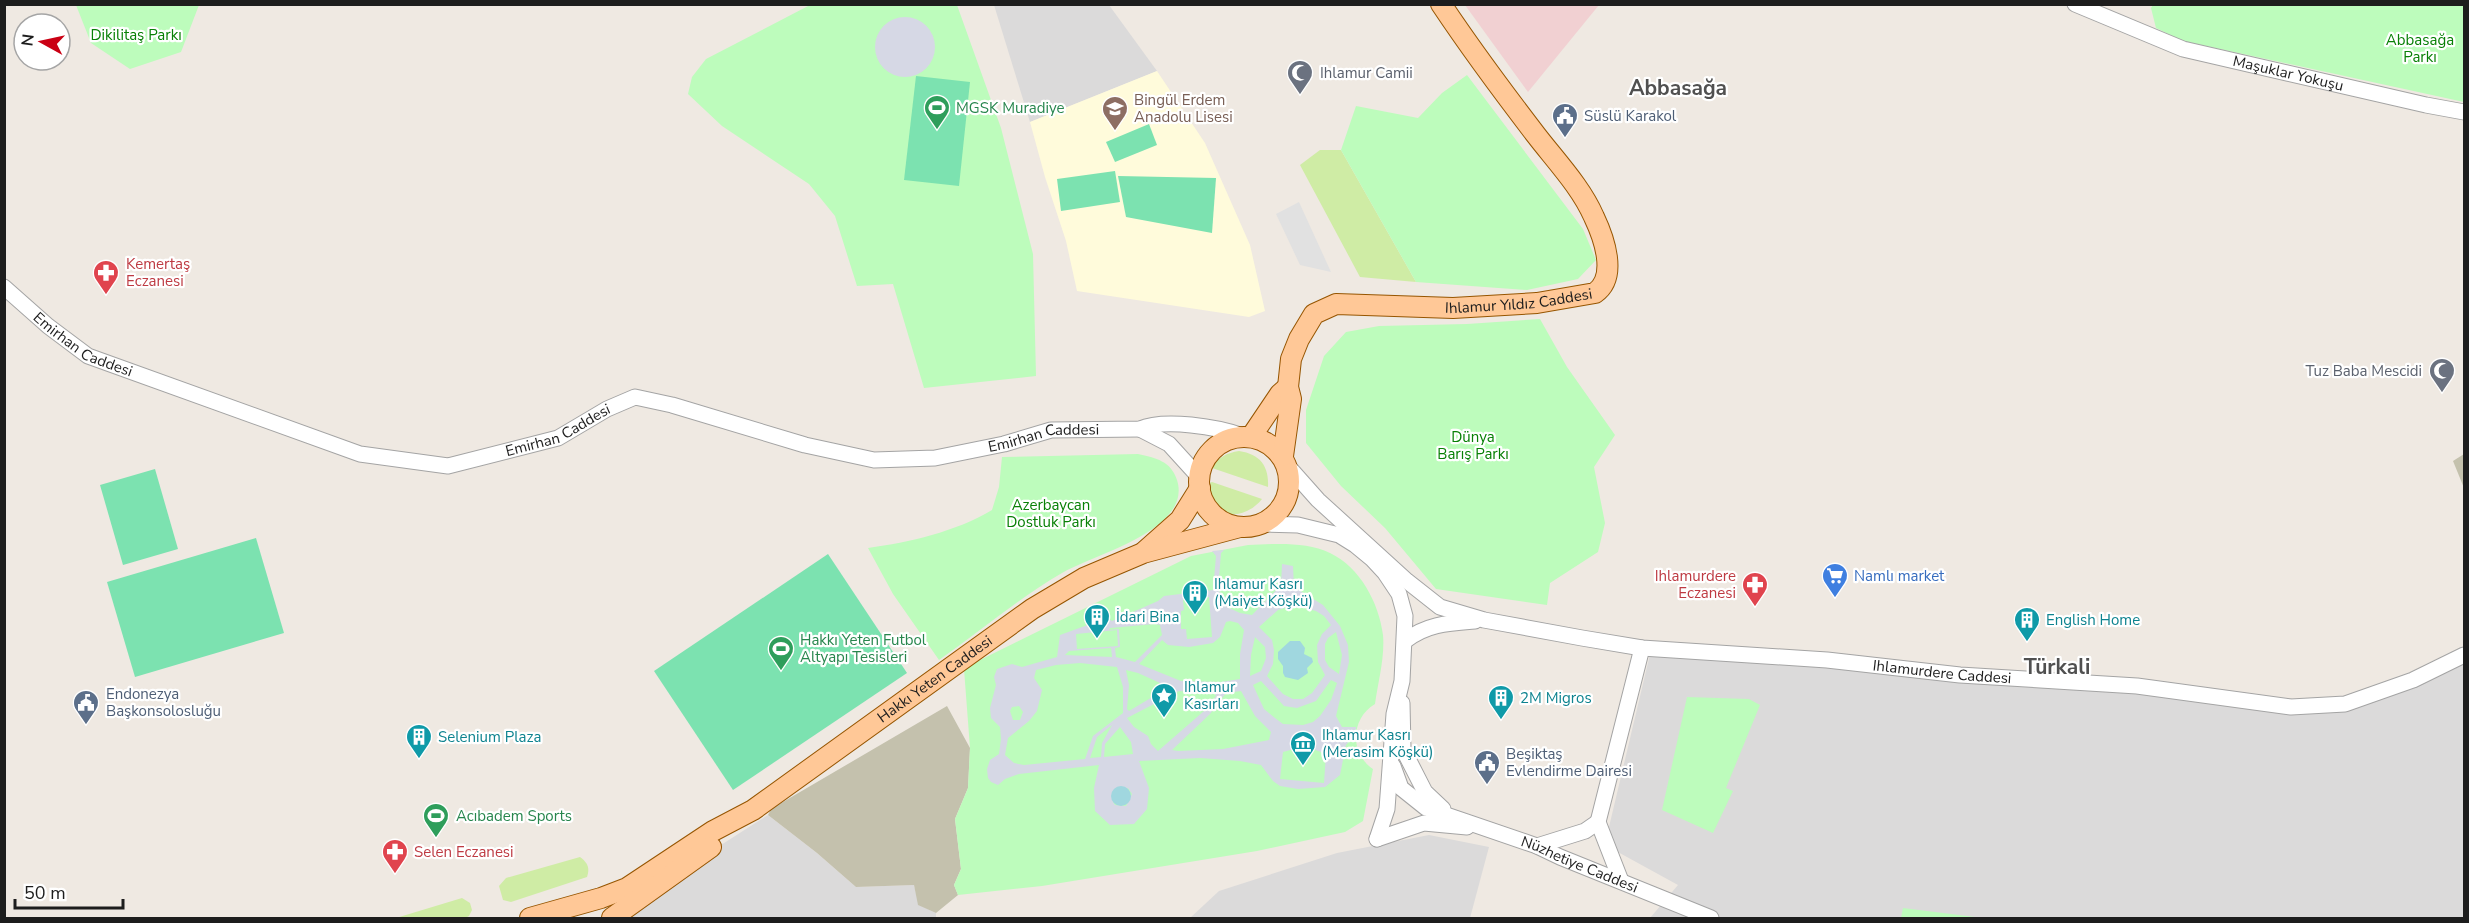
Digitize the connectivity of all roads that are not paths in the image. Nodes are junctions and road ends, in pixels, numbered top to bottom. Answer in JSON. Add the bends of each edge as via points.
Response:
{"nodes":[{"id":1,"x":1441,"y":4,"type":"edge"},
{"id":2,"x":2075,"y":4,"type":"edge"},
{"id":3,"x":2464,"y":112,"type":"edge"},
{"id":4,"x":4,"y":287,"type":"edge"},
{"id":5,"x":1288,"y":387,"type":"junction"},
{"id":6,"x":1140,"y":429,"type":"junction"},
{"id":7,"x":1247,"y":437,"type":"junction"},
{"id":8,"x":1284,"y":460,"type":"junction"},
{"id":9,"x":1200,"y":483,"type":"junction"},
{"id":10,"x":1250,"y":525,"type":"junction"},
{"id":11,"x":1143,"y":553,"type":"junction"},
{"id":12,"x":1484,"y":620,"type":"junction"},
{"id":13,"x":1405,"y":641,"type":"junction"},
{"id":14,"x":1642,"y":648,"type":"junction"},
{"id":15,"x":2464,"y":655,"type":"edge"},
{"id":16,"x":1400,"y":688,"type":"junction"},
{"id":17,"x":1389,"y":758,"type":"junction"},
{"id":18,"x":1448,"y":813,"type":"junction"},
{"id":19,"x":735,"y":821,"type":"junction"},
{"id":20,"x":1598,"y":822,"type":"junction"},
{"id":21,"x":1483,"y":829,"type":"junction"},
{"id":22,"x":1537,"y":846,"type":"junction"},
{"id":23,"x":1621,"y":881,"type":"junction"},
{"id":24,"x":601,"y":898,"type":"junction"},
{"id":25,"x":530,"y":918,"type":"edge"},
{"id":26,"x":544,"y":918,"type":"edge"},
{"id":27,"x":612,"y":918,"type":"edge"},
{"id":28,"x":1711,"y":918,"type":"edge"}],
"edges":[{"from":1,"to":5,"type":"main road","name":"Ihlamur Yıldız Caddesi","via":[[1583,196],[1605,242],[1608,274],[1603,288],[1595,293],[1537,303],[1453,308],[1336,304],[1314,314],[1299,339],[1291,359]]},
{"from":2,"to":3,"type":"street","name":"Maşuklar Yokuşu","via":[[2183,49]]},
{"from":4,"to":6,"type":"street","name":"Emirhan Caddesi","via":[[88,356],[360,454],[448,466],[558,438],[635,397],[805,445],[874,460],[935,458],[1051,430]]},
{"from":5,"to":7,"type":"main road"},
{"from":5,"to":8,"type":"main road","via":[[1291,399]]},
{"from":6,"to":7,"type":"street","name":"Emirhan Caddesi","via":[[1150,425],[1192,426]]},
{"from":6,"to":9,"type":"street","name":"Emirhan Caddesi","via":[[1169,444]]},
{"from":7,"to":8,"type":"main road","via":[[1272,445]]},
{"from":7,"to":9,"type":"main road","via":[[1231,439],[1213,449],[1207,456]]},
{"from":8,"to":10,"type":"main road","via":[[1290,483],[1287,495],[1274,516]]},
{"from":8,"to":12,"type":"street","via":[[1318,500],[1407,581],[1440,607]]},
{"from":9,"to":10,"type":"main road","via":[[1207,507],[1215,517],[1230,525]]},
{"from":9,"to":11,"type":"main road","name":"Hakkı Yeten Caddesi","via":[[1180,520]]},
{"from":10,"to":11,"type":"main road","name":"Hakkı Yeten Caddesi"},
{"from":10,"to":13,"type":"street","via":[[1298,525],[1339,535],[1355,544],[1385,573],[1399,594],[1406,616]]},
{"from":11,"to":19,"type":"main road","name":"Hakkı Yeten Caddesi","via":[[1084,578],[1032,609]]},
{"from":12,"to":13,"type":"street","via":[[1435,625]]},
{"from":12,"to":14,"type":"street","name":"Ihlamurdere Caddesi"},
{"from":13,"to":16,"type":"street"},
{"from":14,"to":15,"type":"street","name":"Ihlamurdere Caddesi","via":[[2137,686],[2291,707],[2344,704],[2413,680]]},
{"from":14,"to":20,"type":"street"},
{"from":16,"to":17,"type":"street"},
{"from":16,"to":18,"type":"street","name":"Nüzhetiye Caddesi","via":[[1403,749],[1425,792]]},
{"from":17,"to":18,"type":"street","name":"Nüzhetiye Caddesi","via":[[1401,788],[1426,808]]},
{"from":17,"to":21,"type":"street","via":[[1387,809],[1377,839],[1424,823]]},
{"from":18,"to":21,"type":"street","name":"Nüzhetiye Caddesi"},
{"from":19,"to":24,"type":"main road","name":"Hakkı Yeten Caddesi","via":[[713,831],[627,888]]},
{"from":19,"to":27,"type":"main road","name":"Hakkı Yeten Caddesi","via":[[709,849]]},
{"from":20,"to":22,"type":"street","via":[[1585,831]]},
{"from":20,"to":23,"type":"street"},
{"from":21,"to":22,"type":"street","name":"Nüzhetiye Caddesi"},
{"from":22,"to":23,"type":"street","name":"Nüzhetiye Caddesi"},
{"from":23,"to":28,"type":"street","name":"Nüzhetiye Caddesi"},
{"from":24,"to":25,"type":"main road","name":"Hakkı Yeten Caddesi"},
{"from":24,"to":26,"type":"main road","via":[[583,909]]}]}
